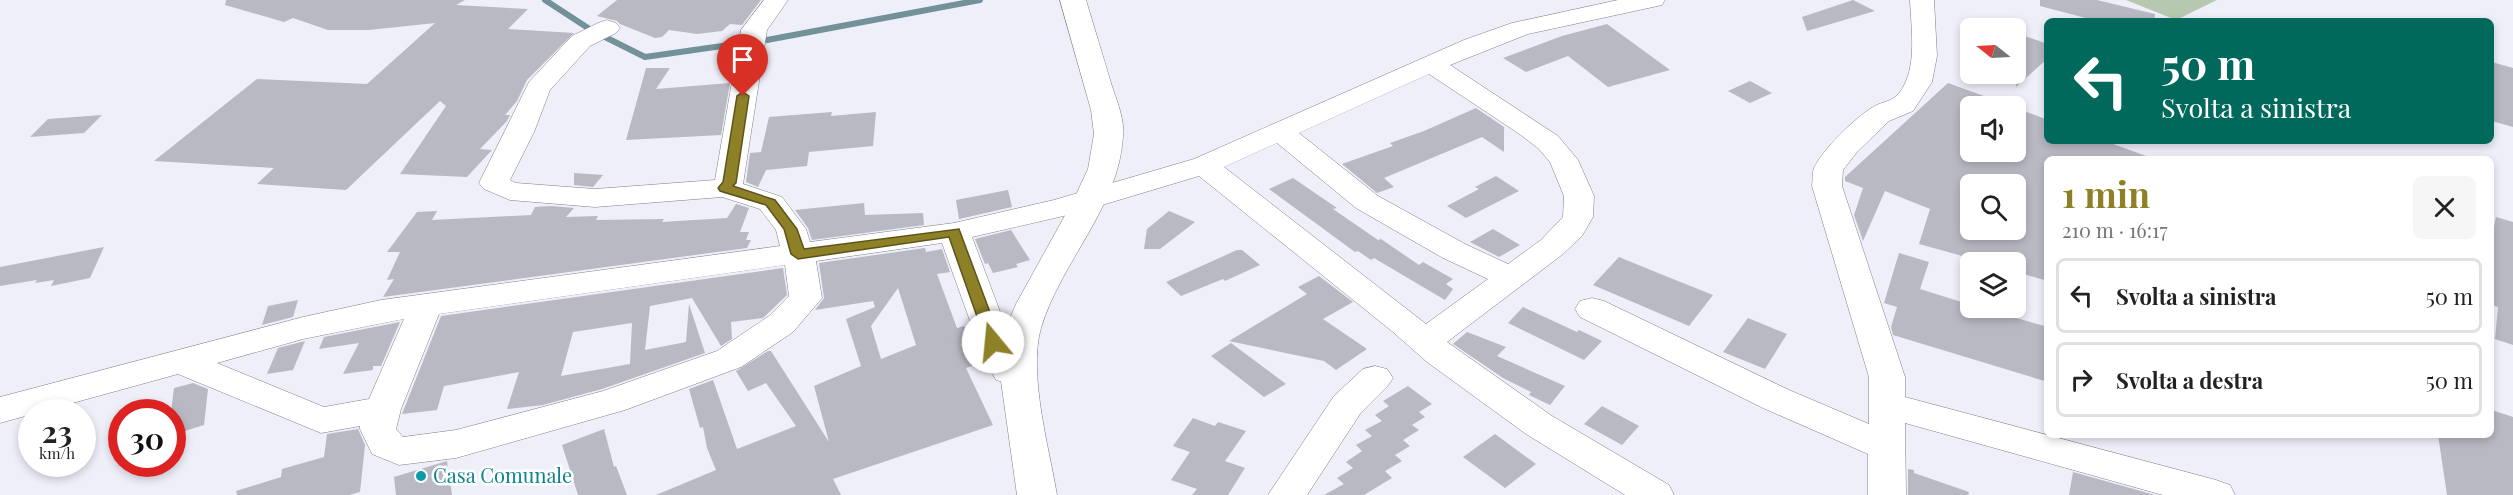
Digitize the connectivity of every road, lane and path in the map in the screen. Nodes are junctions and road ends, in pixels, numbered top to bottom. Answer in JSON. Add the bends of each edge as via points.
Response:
{"nodes":[{"id":1,"x":776,"y":0,"type":"edge"},
{"id":2,"x":1073,"y":0,"type":"edge"},
{"id":3,"x":1653,"y":0,"type":"edge"},
{"id":4,"x":1922,"y":0,"type":"edge"},
{"id":5,"x":607,"y":28,"type":"dead end"},
{"id":6,"x":1431,"y":64,"type":"junction"},
{"id":7,"x":1281,"y":132,"type":"junction"},
{"id":8,"x":1204,"y":165,"type":"junction"},
{"id":9,"x":724,"y":188,"type":"junction"},
{"id":10,"x":1089,"y":201,"type":"junction"},
{"id":11,"x":954,"y":232,"type":"junction"},
{"id":12,"x":798,"y":254,"type":"junction"},
{"id":13,"x":1510,"y":277,"type":"junction"},
{"id":14,"x":426,"y":305,"type":"junction"},
{"id":15,"x":1592,"y":309,"type":"dead end"},
{"id":16,"x":1425,"y":342,"type":"junction"},
{"id":17,"x":180,"y":361,"type":"junction"},
{"id":18,"x":1018,"y":374,"type":"junction"},
{"id":19,"x":1375,"y":378,"type":"dead end"},
{"id":20,"x":1888,"y":406,"type":"junction"},
{"id":21,"x":383,"y":409,"type":"junction"},
{"id":22,"x":0,"y":410,"type":"edge"},
{"id":23,"x":1888,"y":447,"type":"junction"},
{"id":24,"x":1044,"y":492,"type":"edge"},
{"id":25,"x":1287,"y":495,"type":"edge"},
{"id":26,"x":1655,"y":495,"type":"edge"},
{"id":27,"x":1887,"y":495,"type":"edge"},
{"id":28,"x":2216,"y":495,"type":"edge"}],
"edges":[{"from":1,"to":9,"type":"street","via":[[754,30],[729,183]]},
{"from":2,"to":10,"type":"main road","via":[[1109,134],[1103,169]]},
{"from":3,"to":6,"type":"street","via":[[1521,28]]},
{"from":4,"to":20,"type":"street","via":[[1923,71],[1914,93],[1901,107],[1886,111],[1873,122],[1828,169],[1827,186],[1887,377]]},
{"from":5,"to":9,"type":"street","via":[[581,40],[538,88],[494,183],[510,191],[595,198]]},
{"from":6,"to":7,"type":"street"},
{"from":6,"to":13,"type":"street","via":[[1548,142],[1570,170],[1579,196],[1578,217],[1552,247]]},
{"from":7,"to":8,"type":"street"},
{"from":7,"to":13,"type":"street","via":[[1367,202]]},
{"from":8,"to":10,"type":"street"},
{"from":8,"to":16,"type":"street"},
{"from":9,"to":12,"type":"street","via":[[771,203],[791,229]]},
{"from":10,"to":11,"type":"street"},
{"from":10,"to":18,"type":"main road","via":[[1033,304],[1023,330]]},
{"from":11,"to":12,"type":"street"},
{"from":11,"to":18,"type":"street","via":[[1000,357],[1008,371]]},
{"from":12,"to":14,"type":"street"},
{"from":12,"to":21,"type":"street","via":[[806,298],[781,324],[729,359],[612,400],[456,444],[399,452],[385,444],[378,429]]},
{"from":13,"to":16,"type":"street"},
{"from":14,"to":17,"type":"street","via":[[338,320]]},
{"from":14,"to":21,"type":"street"},
{"from":15,"to":23,"type":"street","via":[[1776,399]]},
{"from":16,"to":26,"type":"street","via":[[1539,425]]},
{"from":17,"to":21,"type":"street","via":[[321,420]]},
{"from":17,"to":22,"type":"street"},
{"from":18,"to":24,"type":"main road"},
{"from":19,"to":25,"type":"street","via":[[1347,405]]},
{"from":20,"to":23,"type":"street"},
{"from":20,"to":28,"type":"street"},
{"from":23,"to":27,"type":"street"}]}
